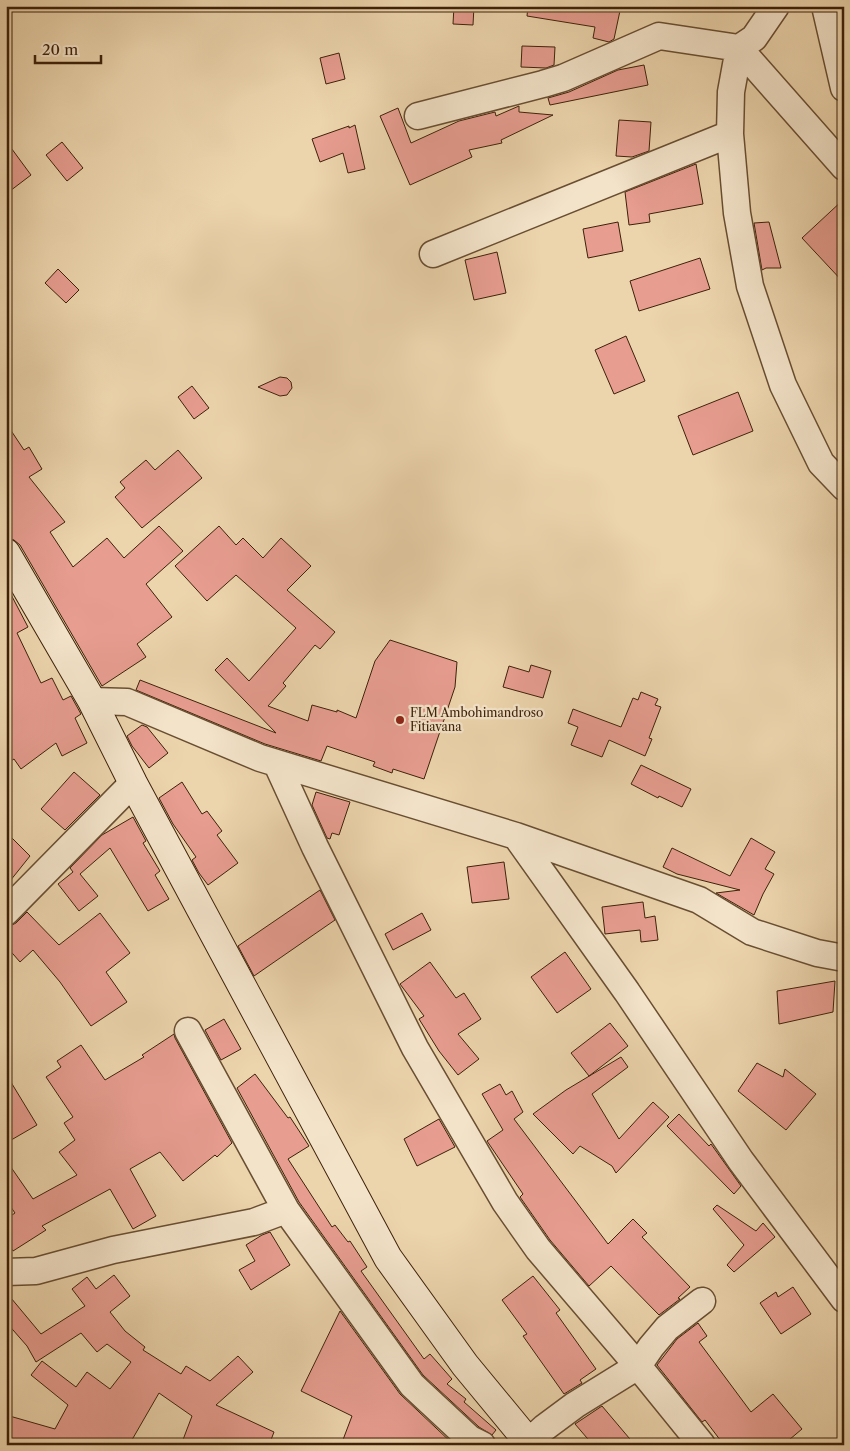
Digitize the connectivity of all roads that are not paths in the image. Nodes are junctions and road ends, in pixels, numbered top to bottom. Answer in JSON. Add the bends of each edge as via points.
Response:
{"nodes":[{"id":1,"x":776,"y":6,"type":"edge"},
{"id":2,"x":825,"y":6,"type":"edge"},
{"id":3,"x":740,"y":48,"type":"junction"},
{"id":4,"x":844,"y":88,"type":"edge"},
{"id":5,"x":418,"y":116,"type":"dead end"},
{"id":6,"x":730,"y":134,"type":"junction"},
{"id":7,"x":844,"y":167,"type":"edge"},
{"id":8,"x":433,"y":254,"type":"dead end"},
{"id":9,"x":844,"y":487,"type":"edge"},
{"id":10,"x":6,"y":553,"type":"edge"},
{"id":11,"x":92,"y":701,"type":"junction"},
{"id":12,"x":277,"y":764,"type":"junction"},
{"id":13,"x":133,"y":783,"type":"junction"},
{"id":14,"x":516,"y":836,"type":"junction"},
{"id":15,"x":6,"y":912,"type":"edge"},
{"id":16,"x":843,"y":958,"type":"edge"},
{"id":17,"x":188,"y":1031,"type":"dead end"},
{"id":18,"x":286,"y":1210,"type":"junction"},
{"id":19,"x":6,"y":1272,"type":"edge"},
{"id":20,"x":844,"y":1298,"type":"edge"},
{"id":21,"x":702,"y":1301,"type":"dead end"},
{"id":22,"x":638,"y":1366,"type":"junction"},
{"id":23,"x":528,"y":1444,"type":"edge"},
{"id":24,"x":482,"y":1445,"type":"edge"},
{"id":25,"x":702,"y":1445,"type":"edge"}],
"edges":[{"from":1,"to":3,"type":"street","via":[[754,38]]},
{"from":2,"to":4,"type":"street"},
{"from":3,"to":5,"type":"street","via":[[659,36],[563,78]]},
{"from":3,"to":6,"type":"street","via":[[731,92]]},
{"from":3,"to":7,"type":"street"},
{"from":6,"to":8,"type":"street"},
{"from":6,"to":9,"type":"street","via":[[737,213],[750,286],[783,385],[821,463]]},
{"from":10,"to":11,"type":"street"},
{"from":11,"to":12,"type":"street","via":[[127,702]]},
{"from":11,"to":13,"type":"street"},
{"from":12,"to":14,"type":"street"},
{"from":12,"to":22,"type":"street","via":[[415,1048],[505,1202],[538,1249]]},
{"from":13,"to":15,"type":"street"},
{"from":13,"to":23,"type":"street","via":[[388,1258],[465,1365]]},
{"from":14,"to":16,"type":"street","via":[[699,900],[752,932]]},
{"from":14,"to":20,"type":"street","via":[[741,1161]]},
{"from":17,"to":18,"type":"street"},
{"from":18,"to":19,"type":"street","via":[[254,1222],[113,1250],[36,1271]]},
{"from":18,"to":24,"type":"street","via":[[412,1385],[470,1439]]},
{"from":21,"to":22,"type":"street","via":[[667,1328]]},
{"from":22,"to":23,"type":"street","via":[[575,1406]]},
{"from":22,"to":25,"type":"street"}]}
